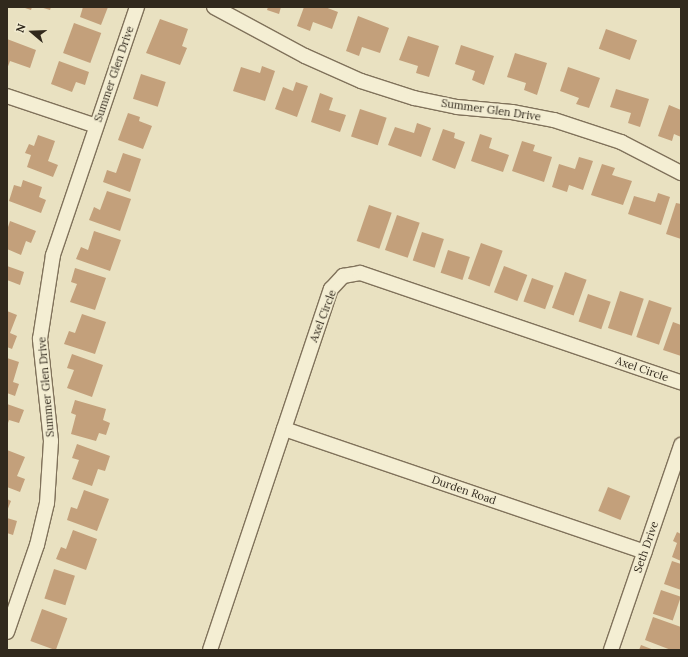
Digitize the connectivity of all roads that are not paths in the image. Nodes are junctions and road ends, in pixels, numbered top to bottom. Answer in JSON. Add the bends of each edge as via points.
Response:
{"nodes":[{"id":1,"x":137,"y":7,"type":"edge"},
{"id":2,"x":214,"y":7,"type":"edge"},
{"id":3,"x":7,"y":96,"type":"edge"},
{"id":4,"x":96,"y":126,"type":"junction"},
{"id":5,"x":681,"y":173,"type":"edge"},
{"id":6,"x":681,"y":382,"type":"edge"},
{"id":7,"x":284,"y":429,"type":"junction"},
{"id":8,"x":681,"y":445,"type":"edge"},
{"id":9,"x":645,"y":552,"type":"junction"},
{"id":10,"x":7,"y":632,"type":"edge"},
{"id":11,"x":210,"y":650,"type":"edge"},
{"id":12,"x":612,"y":650,"type":"edge"}],
"edges":[{"from":1,"to":4,"type":"street","name":"Summer Glen Drive"},
{"from":2,"to":5,"type":"street","name":"Summer Glen Drive","via":[[304,56],[361,81],[414,98],[457,107],[512,112],[554,120],[621,142]]},
{"from":3,"to":4,"type":"street"},
{"from":4,"to":10,"type":"street","name":"Summer Glen Drive","via":[[53,255],[40,339],[51,441],[47,503],[37,545]]},
{"from":6,"to":7,"type":"street","name":"Axel Circle","via":[[360,273],[343,276],[331,289]]},
{"from":7,"to":9,"type":"street","name":"Durden Road"},
{"from":7,"to":11,"type":"street","name":"Axel Circle"},
{"from":8,"to":9,"type":"street","name":"Seth Drive"},
{"from":9,"to":12,"type":"street","name":"Seth Drive"}]}
